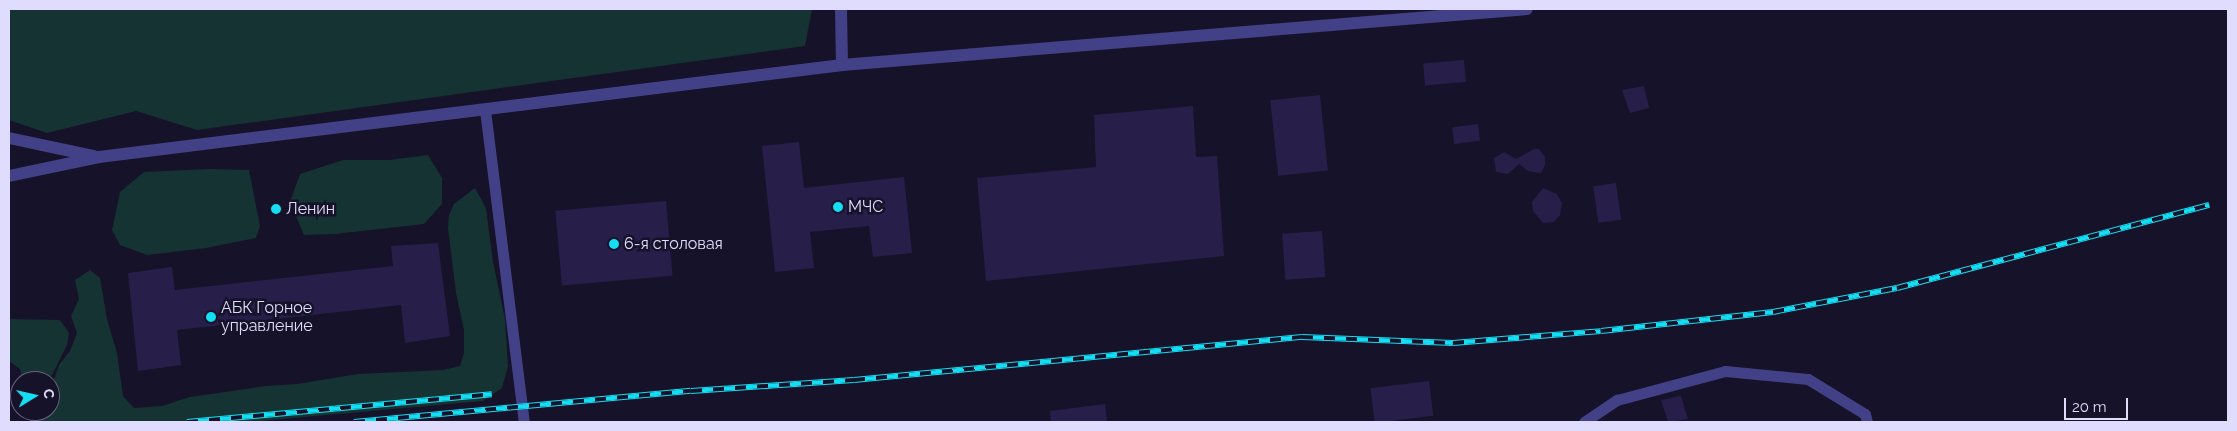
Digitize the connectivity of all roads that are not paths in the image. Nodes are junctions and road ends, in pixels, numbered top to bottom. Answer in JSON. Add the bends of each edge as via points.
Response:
{"nodes":[{"id":1,"x":841,"y":9,"type":"edge"},
{"id":2,"x":1527,"y":9,"type":"edge"},
{"id":3,"x":842,"y":65,"type":"junction"},
{"id":4,"x":485,"y":110,"type":"junction"},
{"id":5,"x":9,"y":138,"type":"edge"},
{"id":6,"x":99,"y":157,"type":"junction"},
{"id":7,"x":9,"y":176,"type":"edge"},
{"id":8,"x":524,"y":422,"type":"edge"},
{"id":9,"x":1584,"y":422,"type":"edge"},
{"id":10,"x":1867,"y":422,"type":"edge"}],
"edges":[{"from":1,"to":3,"type":"street"},
{"from":2,"to":3,"type":"street"},
{"from":3,"to":4,"type":"street"},
{"from":4,"to":6,"type":"street"},
{"from":4,"to":8,"type":"lane"},
{"from":5,"to":6,"type":"street"},
{"from":6,"to":7,"type":"street"},
{"from":9,"to":10,"type":"lane","via":[[1617,400],[1725,371],[1808,379],[1865,414]]}]}
